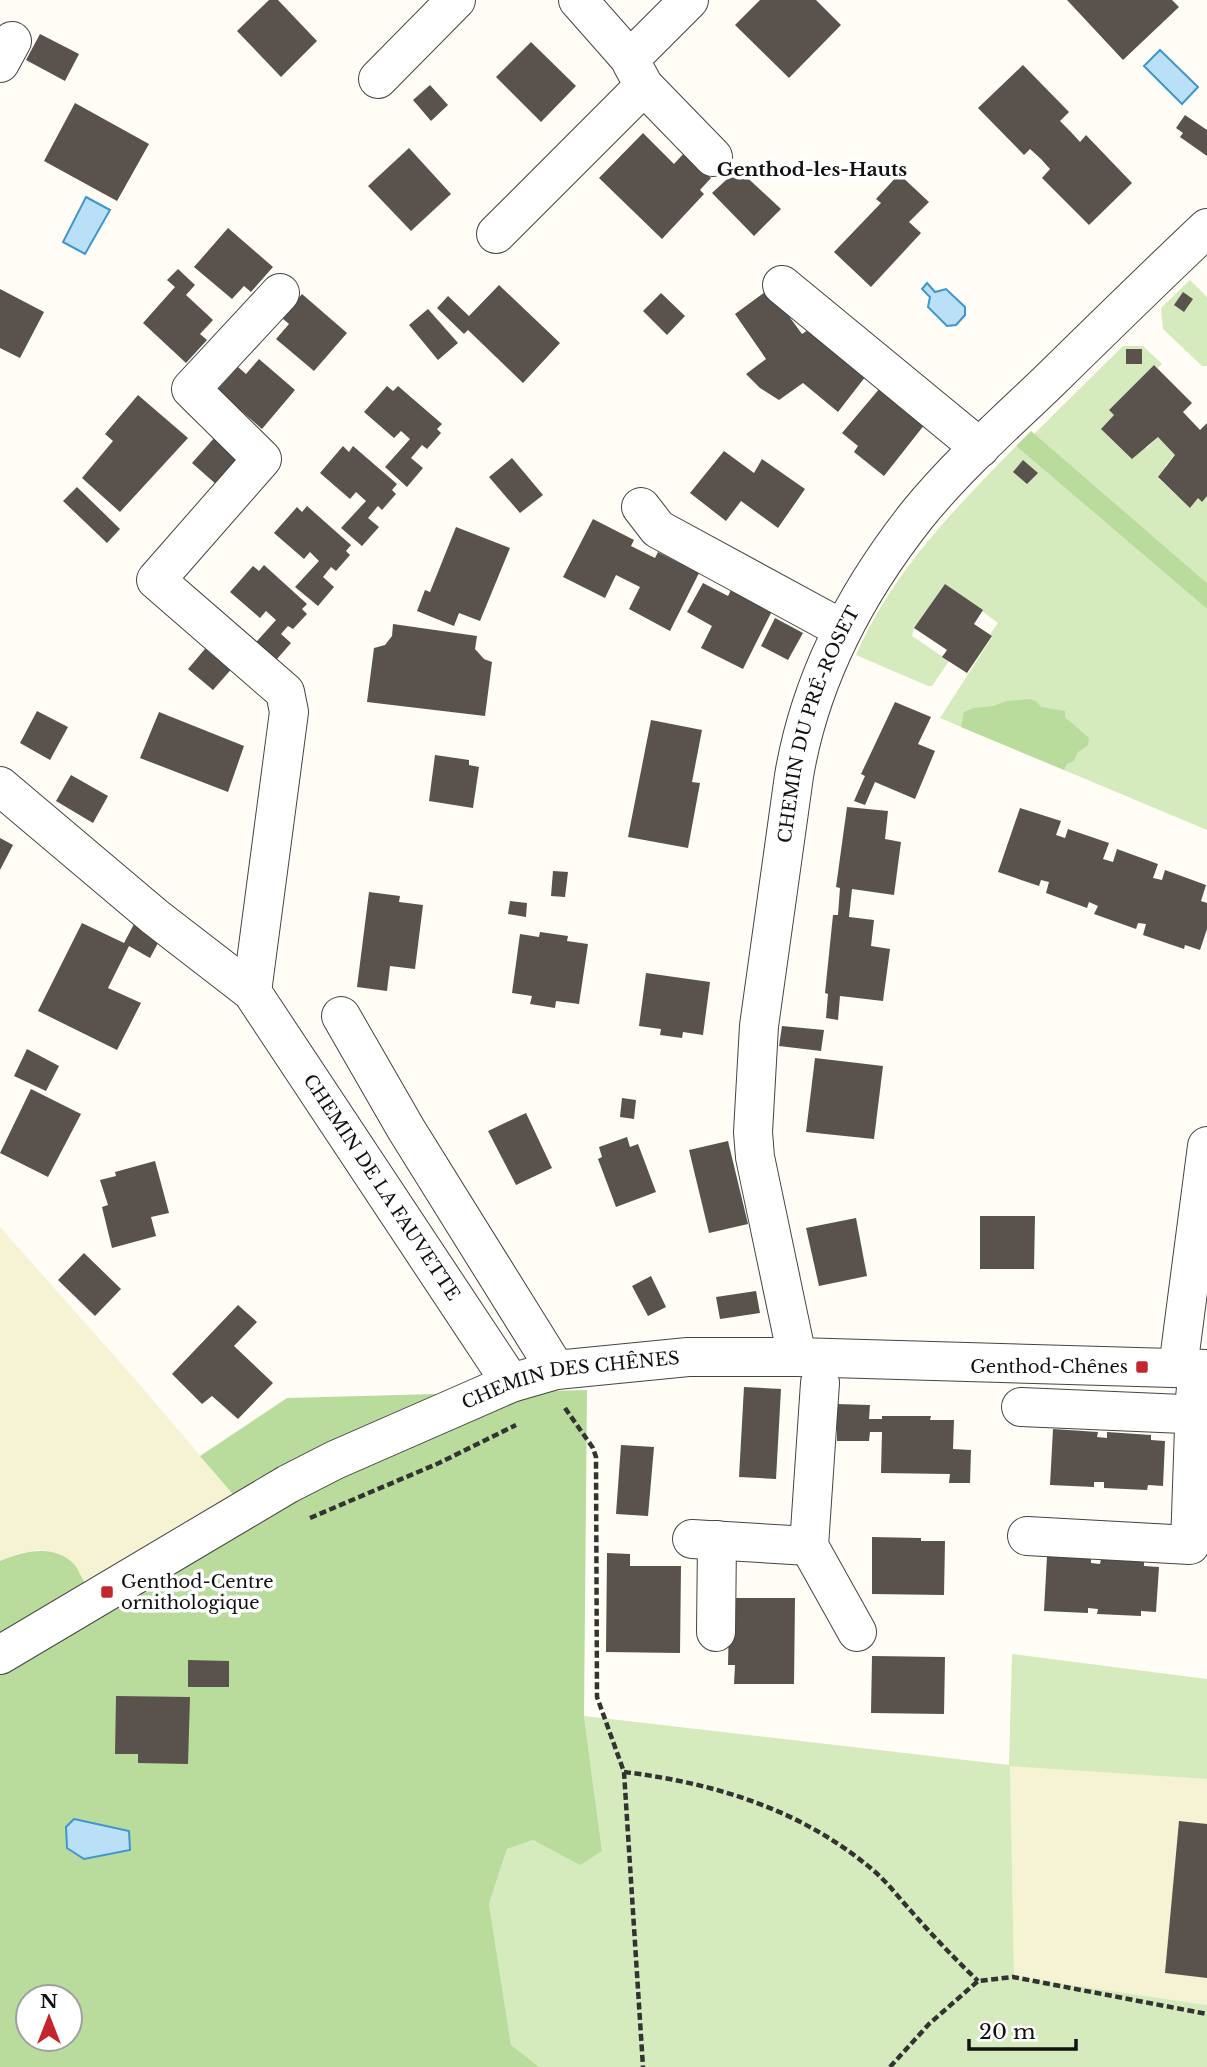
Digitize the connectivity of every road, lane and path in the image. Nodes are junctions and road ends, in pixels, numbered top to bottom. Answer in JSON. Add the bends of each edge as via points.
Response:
{"nodes":[{"id":1,"x":456,"y":0,"type":"edge"},
{"id":2,"x":578,"y":0,"type":"edge"},
{"id":3,"x":689,"y":0,"type":"edge"},
{"id":4,"x":637,"y":73,"type":"junction"},
{"id":5,"x":378,"y":79,"type":"dead end"},
{"id":6,"x":713,"y":157,"type":"dead end"},
{"id":7,"x":1207,"y":228,"type":"edge"},
{"id":8,"x":496,"y":234,"type":"dead end"},
{"id":9,"x":782,"y":285,"type":"dead end"},
{"id":10,"x":280,"y":293,"type":"dead end"},
{"id":11,"x":980,"y":448,"type":"junction"},
{"id":12,"x":641,"y":507,"type":"dead end"},
{"id":13,"x":842,"y":629,"type":"junction"},
{"id":14,"x":0,"y":786,"type":"edge"},
{"id":15,"x":252,"y":992,"type":"junction"},
{"id":16,"x":341,"y":1016,"type":"dead end"},
{"id":17,"x":1207,"y":1146,"type":"edge"},
{"id":18,"x":1194,"y":1368,"type":"edge"},
{"id":19,"x":809,"y":1370,"type":"junction"},
{"id":20,"x":510,"y":1383,"type":"junction"},
{"id":21,"x":558,"y":1387,"type":"junction"},
{"id":22,"x":1021,"y":1407,"type":"dead end"},
{"id":23,"x":1201,"y":1415,"type":"edge"},
{"id":24,"x":1027,"y":1536,"type":"dead end"},
{"id":25,"x":1199,"y":1545,"type":"edge"},
{"id":26,"x":809,"y":1546,"type":"junction"},
{"id":27,"x":716,"y":1632,"type":"dead end"},
{"id":28,"x":857,"y":1632,"type":"dead end"},
{"id":29,"x":0,"y":1655,"type":"edge"},
{"id":30,"x":624,"y":1772,"type":"junction"},
{"id":31,"x":978,"y":1981,"type":"junction"},
{"id":32,"x":1207,"y":2014,"type":"edge"},
{"id":33,"x":643,"y":2067,"type":"edge"},
{"id":34,"x":890,"y":2067,"type":"edge"}],
"edges":[{"from":1,"to":5,"type":"street"},
{"from":2,"to":4,"type":"street"},
{"from":3,"to":4,"type":"street"},
{"from":4,"to":6,"type":"street"},
{"from":4,"to":8,"type":"street"},
{"from":7,"to":11,"type":"street","name":"CHEMIN DU PRÉ-ROSET"},
{"from":9,"to":11,"type":"street"},
{"from":10,"to":15,"type":"street","via":[[191,388],[262,459],[156,580],[285,692],[289,712]]},
{"from":11,"to":13,"type":"street","name":"CHEMIN DU PRÉ-ROSET","via":[[918,514]]},
{"from":12,"to":13,"type":"street","via":[[657,529]]},
{"from":13,"to":19,"type":"street","name":"CHEMIN DU PRÉ-ROSET","via":[[800,737],[759,1026],[753,1102],[755,1157]]},
{"from":14,"to":15,"type":"street","name":"CHEMIN DE LA FAUVETTE"},
{"from":15,"to":20,"type":"street","name":"CHEMIN DE LA FAUVETTE"},
{"from":16,"to":21,"type":"street"},
{"from":17,"to":18,"type":"street"},
{"from":18,"to":19,"type":"street","name":"CHEMIN DES CHÊNES"},
{"from":18,"to":23,"type":"street"},
{"from":19,"to":21,"type":"street","name":"CHEMIN DES CHÊNES","via":[[688,1357]]},
{"from":19,"to":26,"type":"street","name":"CHEMIN DU PRÉ-ROSET"},
{"from":20,"to":21,"type":"street","name":"CHEMIN DES CHÊNES"},
{"from":20,"to":29,"type":"street","name":"CHEMIN DES CHÊNES","via":[[288,1484]]},
{"from":21,"to":30,"type":"path","via":[[596,1457],[597,1697]]},
{"from":22,"to":23,"type":"street"},
{"from":23,"to":25,"type":"street"},
{"from":24,"to":25,"type":"street"},
{"from":26,"to":27,"type":"street","via":[[704,1539]]},
{"from":26,"to":28,"type":"street"},
{"from":30,"to":31,"type":"path","via":[[675,1778],[745,1797],[831,1837],[876,1873]]},
{"from":30,"to":33,"type":"path"},
{"from":31,"to":32,"type":"path","via":[[1013,1977]]},
{"from":31,"to":34,"type":"path"}]}
